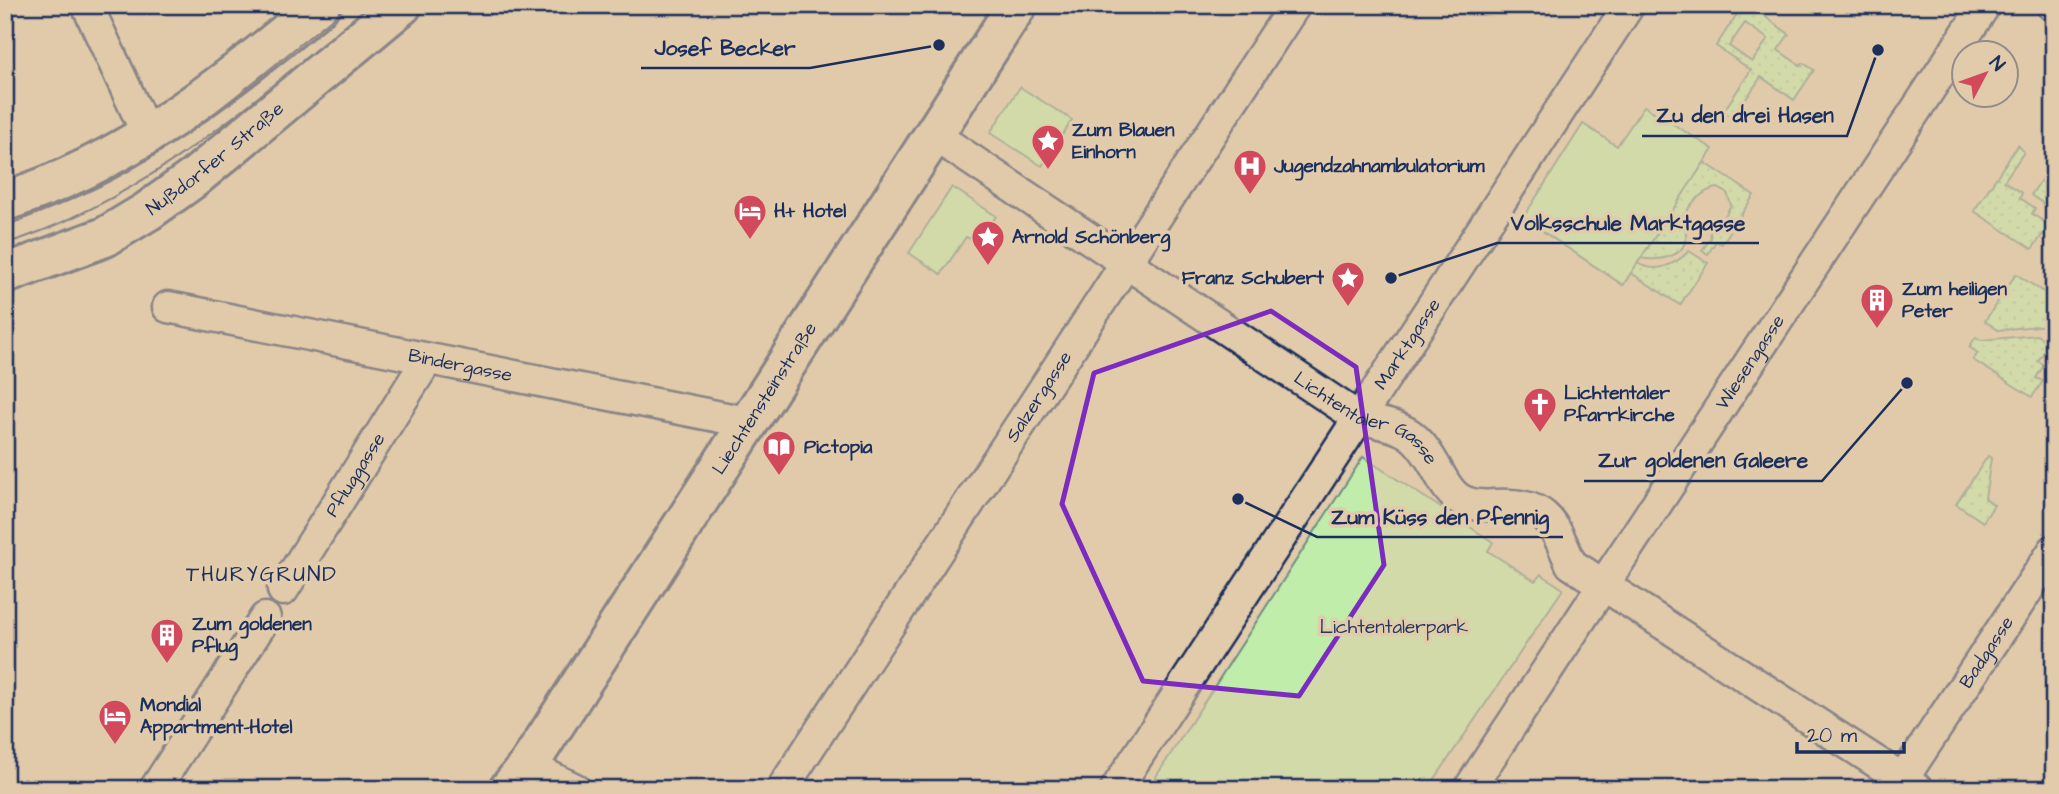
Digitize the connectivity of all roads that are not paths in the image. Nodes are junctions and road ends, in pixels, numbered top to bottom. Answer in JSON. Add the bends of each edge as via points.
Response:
{"nodes":[{"id":1,"x":87,"y":5,"type":"edge"},
{"id":2,"x":320,"y":5,"type":"edge"},
{"id":3,"x":402,"y":5,"type":"edge"},
{"id":4,"x":1017,"y":5,"type":"edge"},
{"id":5,"x":1295,"y":5,"type":"edge"},
{"id":6,"x":1629,"y":5,"type":"edge"},
{"id":7,"x":1985,"y":5,"type":"edge"},
{"id":8,"x":934,"y":135,"type":"junction"},
{"id":9,"x":148,"y":136,"type":"junction"},
{"id":10,"x":5,"y":201,"type":"edge"},
{"id":11,"x":1128,"y":262,"type":"junction"},
{"id":12,"x":5,"y":274,"type":"edge"},
{"id":13,"x":168,"y":307,"type":"dead end"},
{"id":14,"x":427,"y":359,"type":"junction"},
{"id":15,"x":1359,"y":418,"type":"junction"},
{"id":16,"x":751,"y":423,"type":"junction"},
{"id":17,"x":2054,"y":550,"type":"edge"},
{"id":18,"x":1604,"y":584,"type":"junction"},
{"id":19,"x":282,"y":590,"type":"dead end"},
{"id":20,"x":265,"y":618,"type":"dead end"},
{"id":21,"x":518,"y":777,"type":"edge"},
{"id":22,"x":1906,"y":785,"type":"edge"},
{"id":23,"x":155,"y":789,"type":"edge"},
{"id":24,"x":575,"y":789,"type":"edge"},
{"id":25,"x":782,"y":789,"type":"edge"},
{"id":26,"x":1116,"y":789,"type":"edge"},
{"id":27,"x":1469,"y":789,"type":"edge"}],
"edges":[{"from":1,"to":9,"type":"street"},
{"from":2,"to":9,"type":"street"},
{"from":3,"to":12,"type":"street","name":"Nußdorfer Straße","via":[[148,211],[105,237]]},
{"from":4,"to":8,"type":"street","name":"Liechtensteinstraße"},
{"from":5,"to":11,"type":"street","name":"Salzergasse"},
{"from":6,"to":15,"type":"street","name":"Marktgasse"},
{"from":7,"to":18,"type":"street","name":"Wiesengasse"},
{"from":8,"to":11,"type":"street","name":"Lichtentaler Gasse"},
{"from":8,"to":16,"type":"street","name":"Liechtensteinstraße"},
{"from":9,"to":10,"type":"street"},
{"from":11,"to":15,"type":"street","name":"Lichtentaler Gasse"},
{"from":11,"to":25,"type":"street","name":"Salzergasse"},
{"from":13,"to":14,"type":"street","name":"Bindergasse"},
{"from":14,"to":16,"type":"street","name":"Bindergasse"},
{"from":14,"to":19,"type":"street","name":"Pfluggasse"},
{"from":15,"to":18,"type":"street","name":"Lichtentaler Gasse","via":[[1401,428],[1419,439],[1446,486],[1459,499],[1482,506],[1524,504],[1548,519],[1571,564]]},
{"from":15,"to":26,"type":"street","name":"Marktgasse"},
{"from":16,"to":21,"type":"street","name":"Liechtensteinstraße"},
{"from":17,"to":22,"type":"street","name":"Badgasse"},
{"from":18,"to":22,"type":"street","name":"Lichtentaler Gasse"},
{"from":18,"to":27,"type":"street","name":"Wiesengasse"},
{"from":20,"to":23,"type":"street"},
{"from":21,"to":24,"type":"street"}]}
